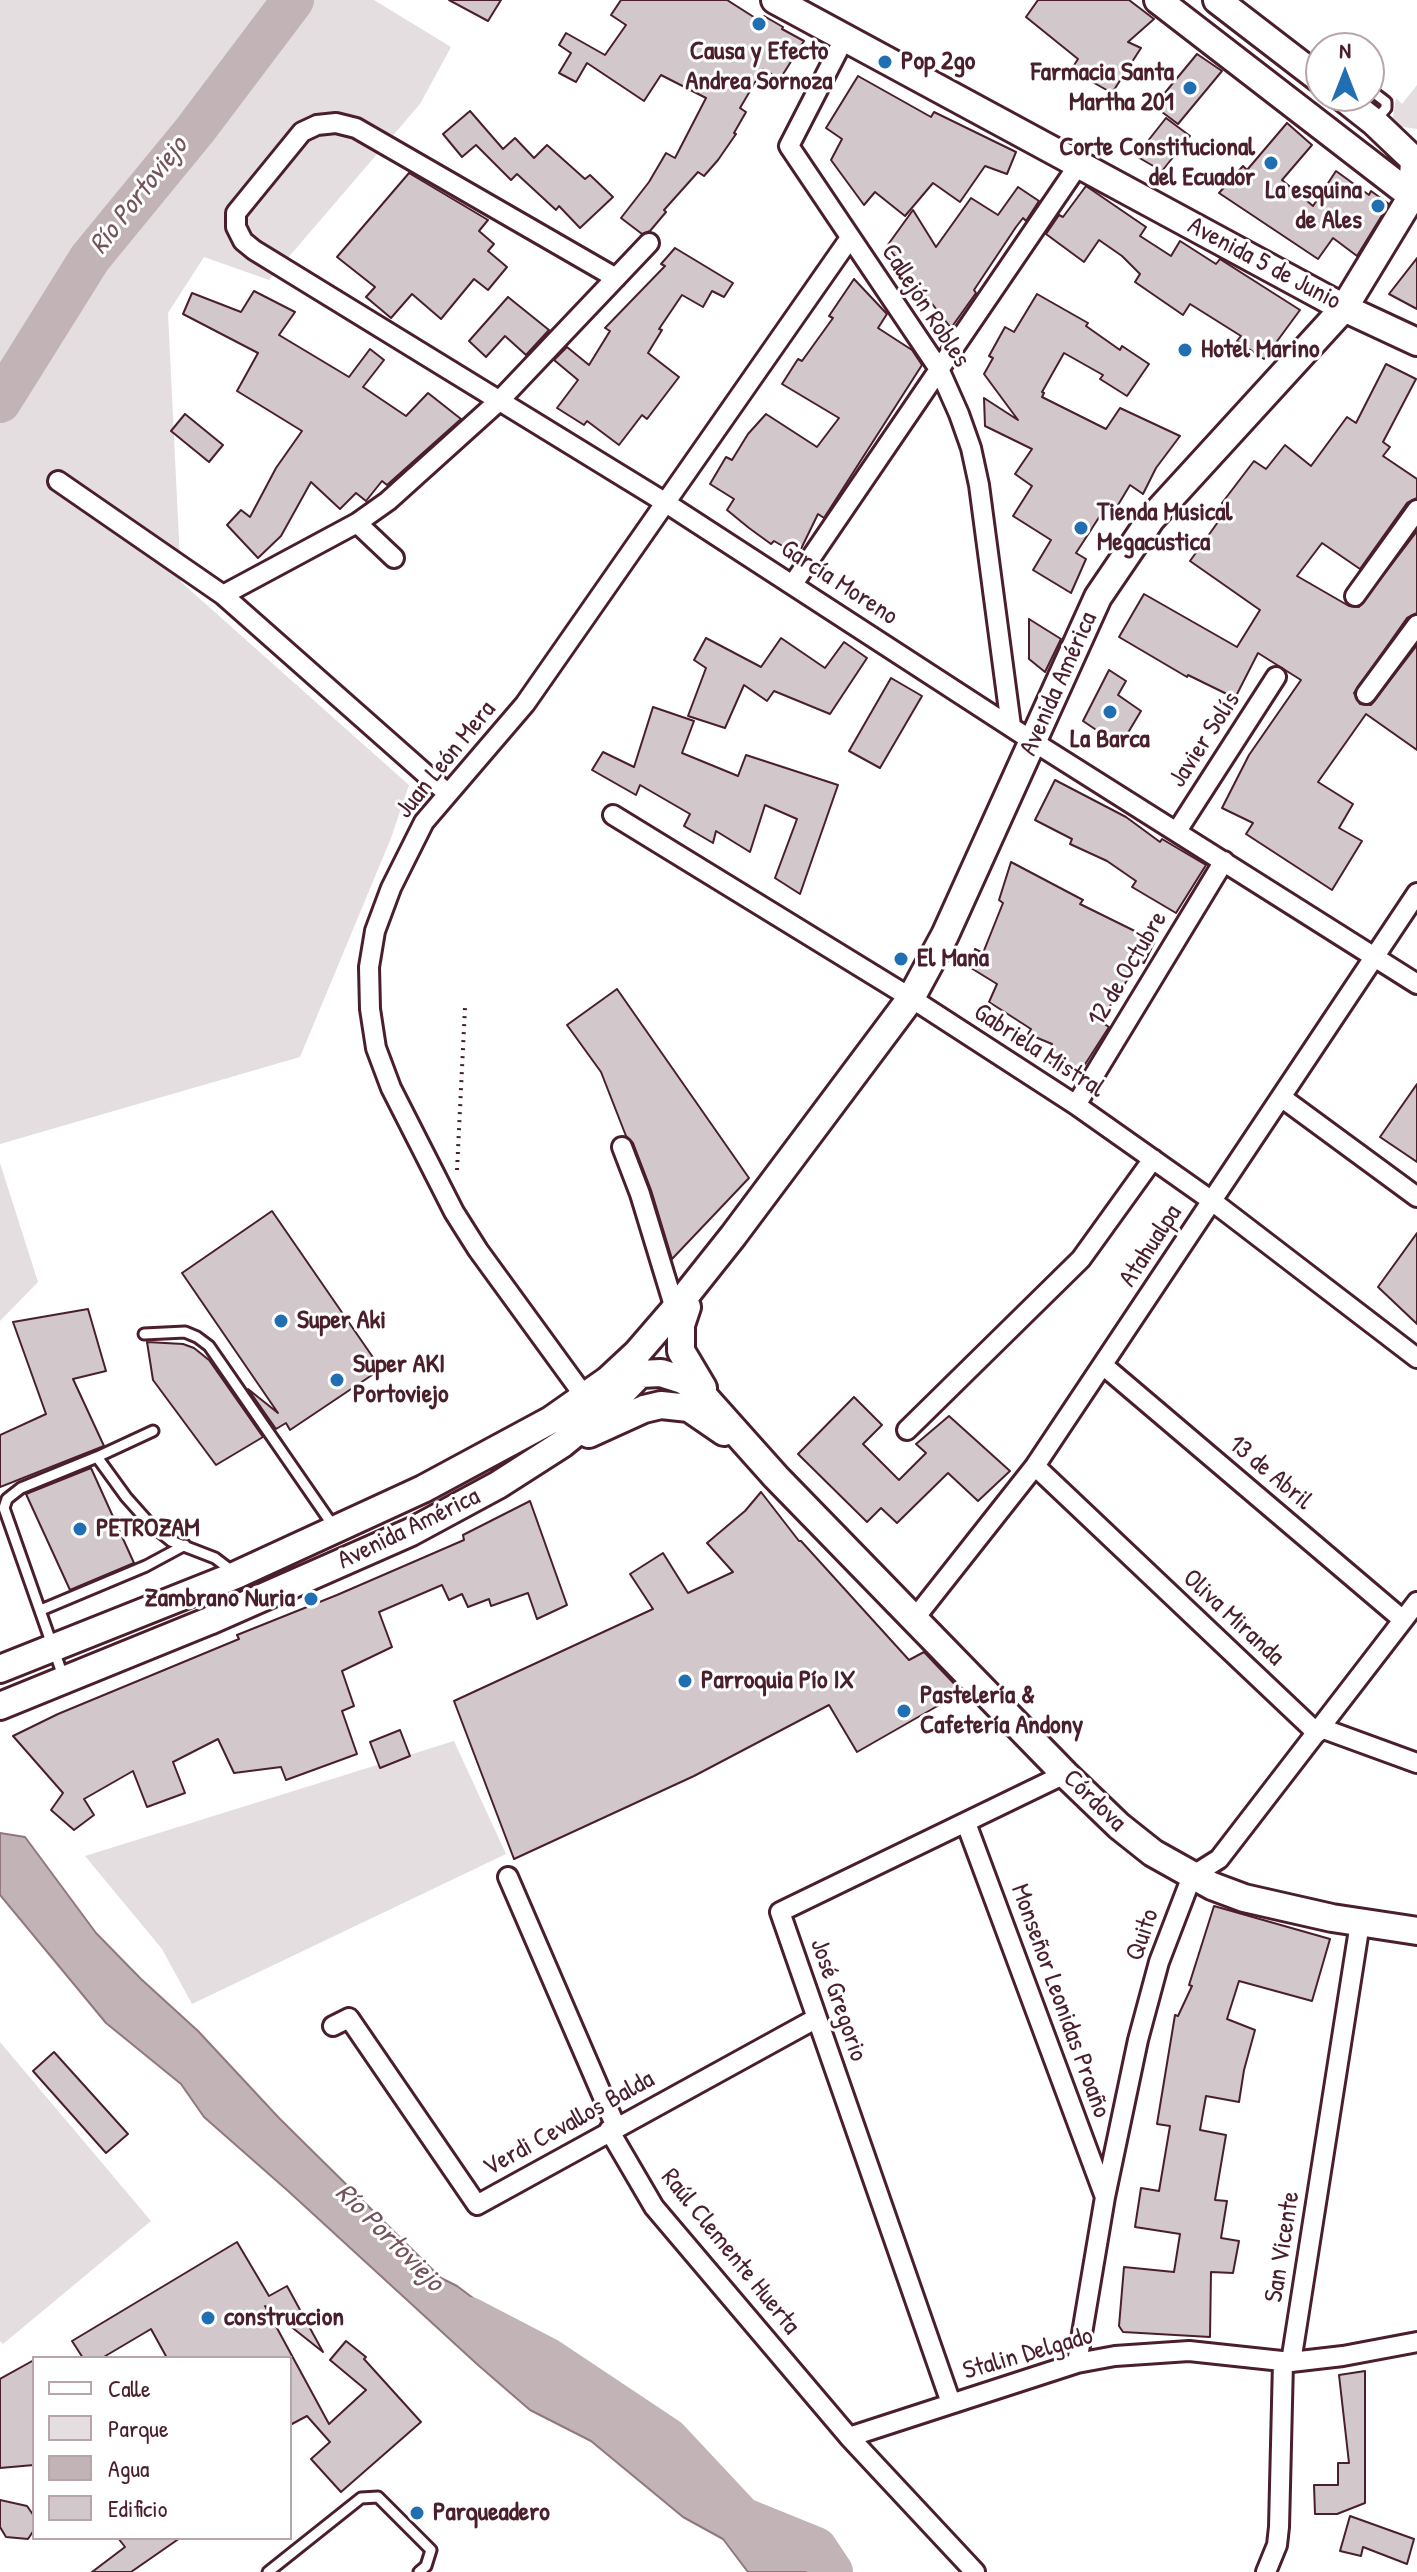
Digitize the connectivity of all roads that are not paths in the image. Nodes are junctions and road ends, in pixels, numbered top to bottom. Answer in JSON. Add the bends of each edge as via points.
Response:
{"nodes":[{"id":1,"x":775,"y":0,"type":"edge"},
{"id":2,"x":1158,"y":0,"type":"edge"},
{"id":3,"x":1217,"y":0,"type":"edge"},
{"id":4,"x":845,"y":37,"type":"junction"},
{"id":5,"x":1305,"y":68,"type":"edge"},
{"id":6,"x":1365,"y":112,"type":"edge"},
{"id":7,"x":1416,"y":161,"type":"edge"},
{"id":8,"x":1079,"y":164,"type":"junction"},
{"id":9,"x":1415,"y":198,"type":"edge"},
{"id":10,"x":850,"y":238,"type":"junction"},
{"id":11,"x":649,"y":243,"type":"dead end"},
{"id":12,"x":616,"y":278,"type":"junction"},
{"id":13,"x":1344,"y":308,"type":"junction"},
{"id":14,"x":1417,"y":342,"type":"edge"},
{"id":15,"x":939,"y":369,"type":"junction"},
{"id":16,"x":500,"y":400,"type":"junction"},
{"id":17,"x":58,"y":481,"type":"dead end"},
{"id":18,"x":666,"y":503,"type":"junction"},
{"id":19,"x":1417,"y":510,"type":"edge"},
{"id":20,"x":357,"y":523,"type":"junction"},
{"id":21,"x":394,"y":558,"type":"dead end"},
{"id":22,"x":793,"y":584,"type":"junction"},
{"id":23,"x":223,"y":595,"type":"junction"},
{"id":24,"x":1355,"y":596,"type":"dead end"},
{"id":25,"x":1417,"y":625,"type":"edge"},
{"id":26,"x":1276,"y":677,"type":"dead end"},
{"id":27,"x":1366,"y":694,"type":"dead end"},
{"id":28,"x":1011,"y":726,"type":"junction"},
{"id":29,"x":1034,"y":742,"type":"junction"},
{"id":30,"x":447,"y":793,"type":"junction"},
{"id":31,"x":613,"y":815,"type":"dead end"},
{"id":32,"x":1177,"y":831,"type":"junction"},
{"id":33,"x":1224,"y":861,"type":"junction"},
{"id":34,"x":1417,"y":893,"type":"edge"},
{"id":35,"x":1373,"y":957,"type":"junction"},
{"id":36,"x":1417,"y":984,"type":"edge"},
{"id":37,"x":911,"y":998,"type":"junction"},
{"id":38,"x":1281,"y":1097,"type":"junction"},
{"id":39,"x":1076,"y":1105,"type":"junction"},
{"id":40,"x":622,"y":1147,"type":"dead end"},
{"id":41,"x":1153,"y":1159,"type":"junction"},
{"id":42,"x":1417,"y":1197,"type":"edge"},
{"id":43,"x":1212,"y":1201,"type":"junction"},
{"id":44,"x":681,"y":1308,"type":"junction"},
{"id":45,"x":144,"y":1334,"type":"dead end"},
{"id":46,"x":1417,"y":1358,"type":"edge"},
{"id":47,"x":1104,"y":1366,"type":"junction"},
{"id":48,"x":640,"y":1374,"type":"junction"},
{"id":49,"x":585,"y":1397,"type":"junction"},
{"id":50,"x":730,"y":1422,"type":"junction"},
{"id":51,"x":907,"y":1430,"type":"dead end"},
{"id":52,"x":153,"y":1431,"type":"dead end"},
{"id":53,"x":97,"y":1457,"type":"junction"},
{"id":54,"x":533,"y":1464,"type":"junction"},
{"id":55,"x":1035,"y":1466,"type":"junction"},
{"id":56,"x":776,"y":1477,"type":"junction"},
{"id":57,"x":336,"y":1530,"type":"junction"},
{"id":58,"x":185,"y":1545,"type":"junction"},
{"id":59,"x":236,"y":1575,"type":"junction"},
{"id":60,"x":1417,"y":1602,"type":"edge"},
{"id":61,"x":41,"y":1610,"type":"junction"},
{"id":62,"x":915,"y":1618,"type":"junction"},
{"id":63,"x":1403,"y":1620,"type":"junction"},
{"id":64,"x":54,"y":1648,"type":"junction"},
{"id":65,"x":0,"y":1669,"type":"edge"},
{"id":66,"x":64,"y":1679,"type":"junction"},
{"id":67,"x":0,"y":1706,"type":"edge"},
{"id":68,"x":1319,"y":1730,"type":"junction"},
{"id":69,"x":1417,"y":1763,"type":"edge"},
{"id":70,"x":1065,"y":1774,"type":"junction"},
{"id":71,"x":966,"y":1823,"type":"junction"},
{"id":72,"x":1192,"y":1876,"type":"junction"},
{"id":73,"x":508,"y":1877,"type":"dead end"},
{"id":74,"x":1360,"y":1923,"type":"junction"},
{"id":75,"x":1417,"y":1931,"type":"edge"},
{"id":76,"x":817,"y":2018,"type":"junction"},
{"id":77,"x":333,"y":2026,"type":"dead end"},
{"id":78,"x":613,"y":2129,"type":"junction"},
{"id":79,"x":1105,"y":2197,"type":"junction"},
{"id":80,"x":1417,"y":2342,"type":"edge"},
{"id":81,"x":1287,"y":2362,"type":"junction"},
{"id":82,"x":1077,"y":2363,"type":"junction"},
{"id":83,"x":951,"y":2403,"type":"junction"},
{"id":84,"x":849,"y":2437,"type":"junction"},
{"id":85,"x":268,"y":2572,"type":"edge"},
{"id":86,"x":419,"y":2572,"type":"edge"},
{"id":87,"x":975,"y":2572,"type":"edge"},
{"id":88,"x":1266,"y":2572,"type":"edge"}],
"edges":[{"from":1,"to":4,"type":"street","name":"Avenida 5 de Junio"},
{"from":2,"to":9,"type":"street"},
{"from":3,"to":5,"type":"street"},
{"from":4,"to":8,"type":"street","name":"Avenida 5 de Junio"},
{"from":4,"to":10,"type":"street","name":"Callejón Robles","via":[[789,146]]},
{"from":6,"to":7,"type":"street"},
{"from":7,"to":9,"type":"street","name":"Avenida América"},
{"from":8,"to":13,"type":"street","name":"Avenida 5 de Junio"},
{"from":8,"to":15,"type":"street"},
{"from":9,"to":13,"type":"street","name":"Avenida América"},
{"from":10,"to":15,"type":"street","name":"Callejón Robles"},
{"from":10,"to":18,"type":"street","name":"Juan León Mera"},
{"from":11,"to":12,"type":"street"},
{"from":12,"to":16,"type":"street"},
{"from":12,"to":16,"type":"street","name":"García Moreno","via":[[356,128],[336,123],[302,132],[236,213],[243,241]]},
{"from":13,"to":14,"type":"street","name":"Avenida 5 de Junio"},
{"from":13,"to":29,"type":"street","name":"Avenida América","via":[[1131,546],[1081,631]]},
{"from":15,"to":22,"type":"street"},
{"from":15,"to":28,"type":"street","name":"Callejón Robles","via":[[971,448],[979,485]]},
{"from":16,"to":18,"type":"street","name":"García Moreno"},
{"from":16,"to":20,"type":"street"},
{"from":17,"to":23,"type":"street"},
{"from":18,"to":22,"type":"street","name":"García Moreno"},
{"from":18,"to":30,"type":"street","name":"Juan León Mera","via":[[525,704]]},
{"from":19,"to":24,"type":"street"},
{"from":20,"to":21,"type":"street"},
{"from":20,"to":23,"type":"street"},
{"from":22,"to":28,"type":"street","name":"García Moreno"},
{"from":23,"to":30,"type":"street"},
{"from":25,"to":27,"type":"street"},
{"from":26,"to":32,"type":"street","name":"Javier Solís"},
{"from":28,"to":29,"type":"street","name":"García Moreno"},
{"from":29,"to":32,"type":"street","name":"García Moreno"},
{"from":29,"to":37,"type":"street","name":"Avenida América"},
{"from":30,"to":49,"type":"street","name":"Juan León Mera","via":[[424,822],[375,931],[368,988],[376,1048],[454,1212]]},
{"from":31,"to":37,"type":"street","name":"Gabriela Mistral"},
{"from":32,"to":33,"type":"street","name":"García Moreno"},
{"from":33,"to":35,"type":"street","name":"García Moreno"},
{"from":33,"to":39,"type":"street","name":"12 de Octubre"},
{"from":34,"to":35,"type":"street","name":"Atahualpa"},
{"from":35,"to":36,"type":"street","name":"García Moreno"},
{"from":35,"to":38,"type":"street","name":"Atahualpa"},
{"from":37,"to":39,"type":"street","name":"Gabriela Mistral"},
{"from":37,"to":44,"type":"street","name":"Avenida América"},
{"from":38,"to":42,"type":"street"},
{"from":38,"to":43,"type":"street","name":"Atahualpa"},
{"from":39,"to":41,"type":"street","name":"Gabriela Mistral"},
{"from":40,"to":44,"type":"street"},
{"from":41,"to":43,"type":"street","name":"Gabriela Mistral"},
{"from":41,"to":51,"type":"street","via":[[1081,1259]]},
{"from":43,"to":46,"type":"street","name":"Gabriela Mistral"},
{"from":43,"to":47,"type":"street","name":"Atahualpa"},
{"from":44,"to":48,"type":"street","name":"Avenida América"},
{"from":44,"to":49,"type":"street","name":"Avenida América"},
{"from":44,"to":50,"type":"street","via":[[684,1360]]},
{"from":45,"to":57,"type":"lane","via":[[185,1332],[209,1346]]},
{"from":47,"to":55,"type":"street","name":"Atahualpa"},
{"from":47,"to":63,"type":"street","name":"13 de Abril"},
{"from":48,"to":49,"type":"street","name":"Córdova"},
{"from":48,"to":50,"type":"street","name":"Córdova","via":[[683,1380]]},
{"from":48,"to":54,"type":"street","name":"Avenida América","via":[[588,1424]]},
{"from":49,"to":57,"type":"street","name":"Avenida América","via":[[481,1460]]},
{"from":50,"to":56,"type":"street","name":"Córdova"},
{"from":52,"to":53,"type":"lane"},
{"from":53,"to":58,"type":"lane","via":[[150,1524]]},
{"from":53,"to":61,"type":"lane","via":[[21,1488],[7,1499],[4,1508]]},
{"from":54,"to":56,"type":"street","name":"Córdova","via":[[644,1409],[677,1405],[718,1426]]},
{"from":54,"to":66,"type":"street","name":"Avenida América","via":[[411,1532]]},
{"from":55,"to":62,"type":"street","name":"Atahualpa"},
{"from":55,"to":68,"type":"street","name":"Oliva Miranda"},
{"from":56,"to":62,"type":"street","name":"Córdova"},
{"from":57,"to":59,"type":"street","name":"Avenida América"},
{"from":58,"to":59,"type":"lane","via":[[215,1558]]},
{"from":58,"to":61,"type":"lane"},
{"from":59,"to":64,"type":"street","name":"Avenida América"},
{"from":60,"to":63,"type":"street"},
{"from":61,"to":64,"type":"lane"},
{"from":62,"to":70,"type":"street","name":"Córdova"},
{"from":63,"to":68,"type":"street"},
{"from":64,"to":65,"type":"street","name":"Avenida América"},
{"from":64,"to":66,"type":"lane"},
{"from":66,"to":67,"type":"street","name":"Avenida América"},
{"from":68,"to":69,"type":"street","name":"Oliva Miranda"},
{"from":68,"to":72,"type":"street","via":[[1219,1859]]},
{"from":70,"to":71,"type":"street","name":"José Gregorio"},
{"from":70,"to":72,"type":"street","name":"Córdova","via":[[1135,1840]]},
{"from":71,"to":76,"type":"street","name":"José Gregorio","via":[[780,1912]]},
{"from":71,"to":79,"type":"street","name":"Monseñor Leonidas Proaño"},
{"from":72,"to":74,"type":"street","name":"Córdova","via":[[1275,1906]]},
{"from":72,"to":79,"type":"street","name":"Quito","via":[[1159,1962]]},
{"from":73,"to":78,"type":"street","name":"Raúl Clemente Huerta"},
{"from":74,"to":75,"type":"street","name":"Córdova"},
{"from":74,"to":81,"type":"street","name":"San Vicente"},
{"from":76,"to":78,"type":"street","name":"Verdi Cevallos Balda"},
{"from":76,"to":83,"type":"street","name":"José Gregorio"},
{"from":77,"to":78,"type":"street","name":"Verdi Cevallos Balda","via":[[349,2018],[477,2205]]},
{"from":78,"to":84,"type":"street","name":"Raúl Clemente Huerta","via":[[654,2207]]},
{"from":79,"to":82,"type":"street","name":"Quito"},
{"from":80,"to":81,"type":"street","name":"Stalin Delgado"},
{"from":81,"to":82,"type":"street","name":"Stalin Delgado","via":[[1189,2351]]},
{"from":81,"to":88,"type":"street","name":"San Vicente","via":[[1279,2527]]},
{"from":82,"to":83,"type":"street","name":"Stalin Delgado"},
{"from":83,"to":84,"type":"street","name":"Stalin Delgado"},
{"from":84,"to":87,"type":"street","name":"Raúl Clemente Huerta"},
{"from":85,"to":86,"type":"lane","via":[[361,2498],[378,2497],[431,2550]]}]}
